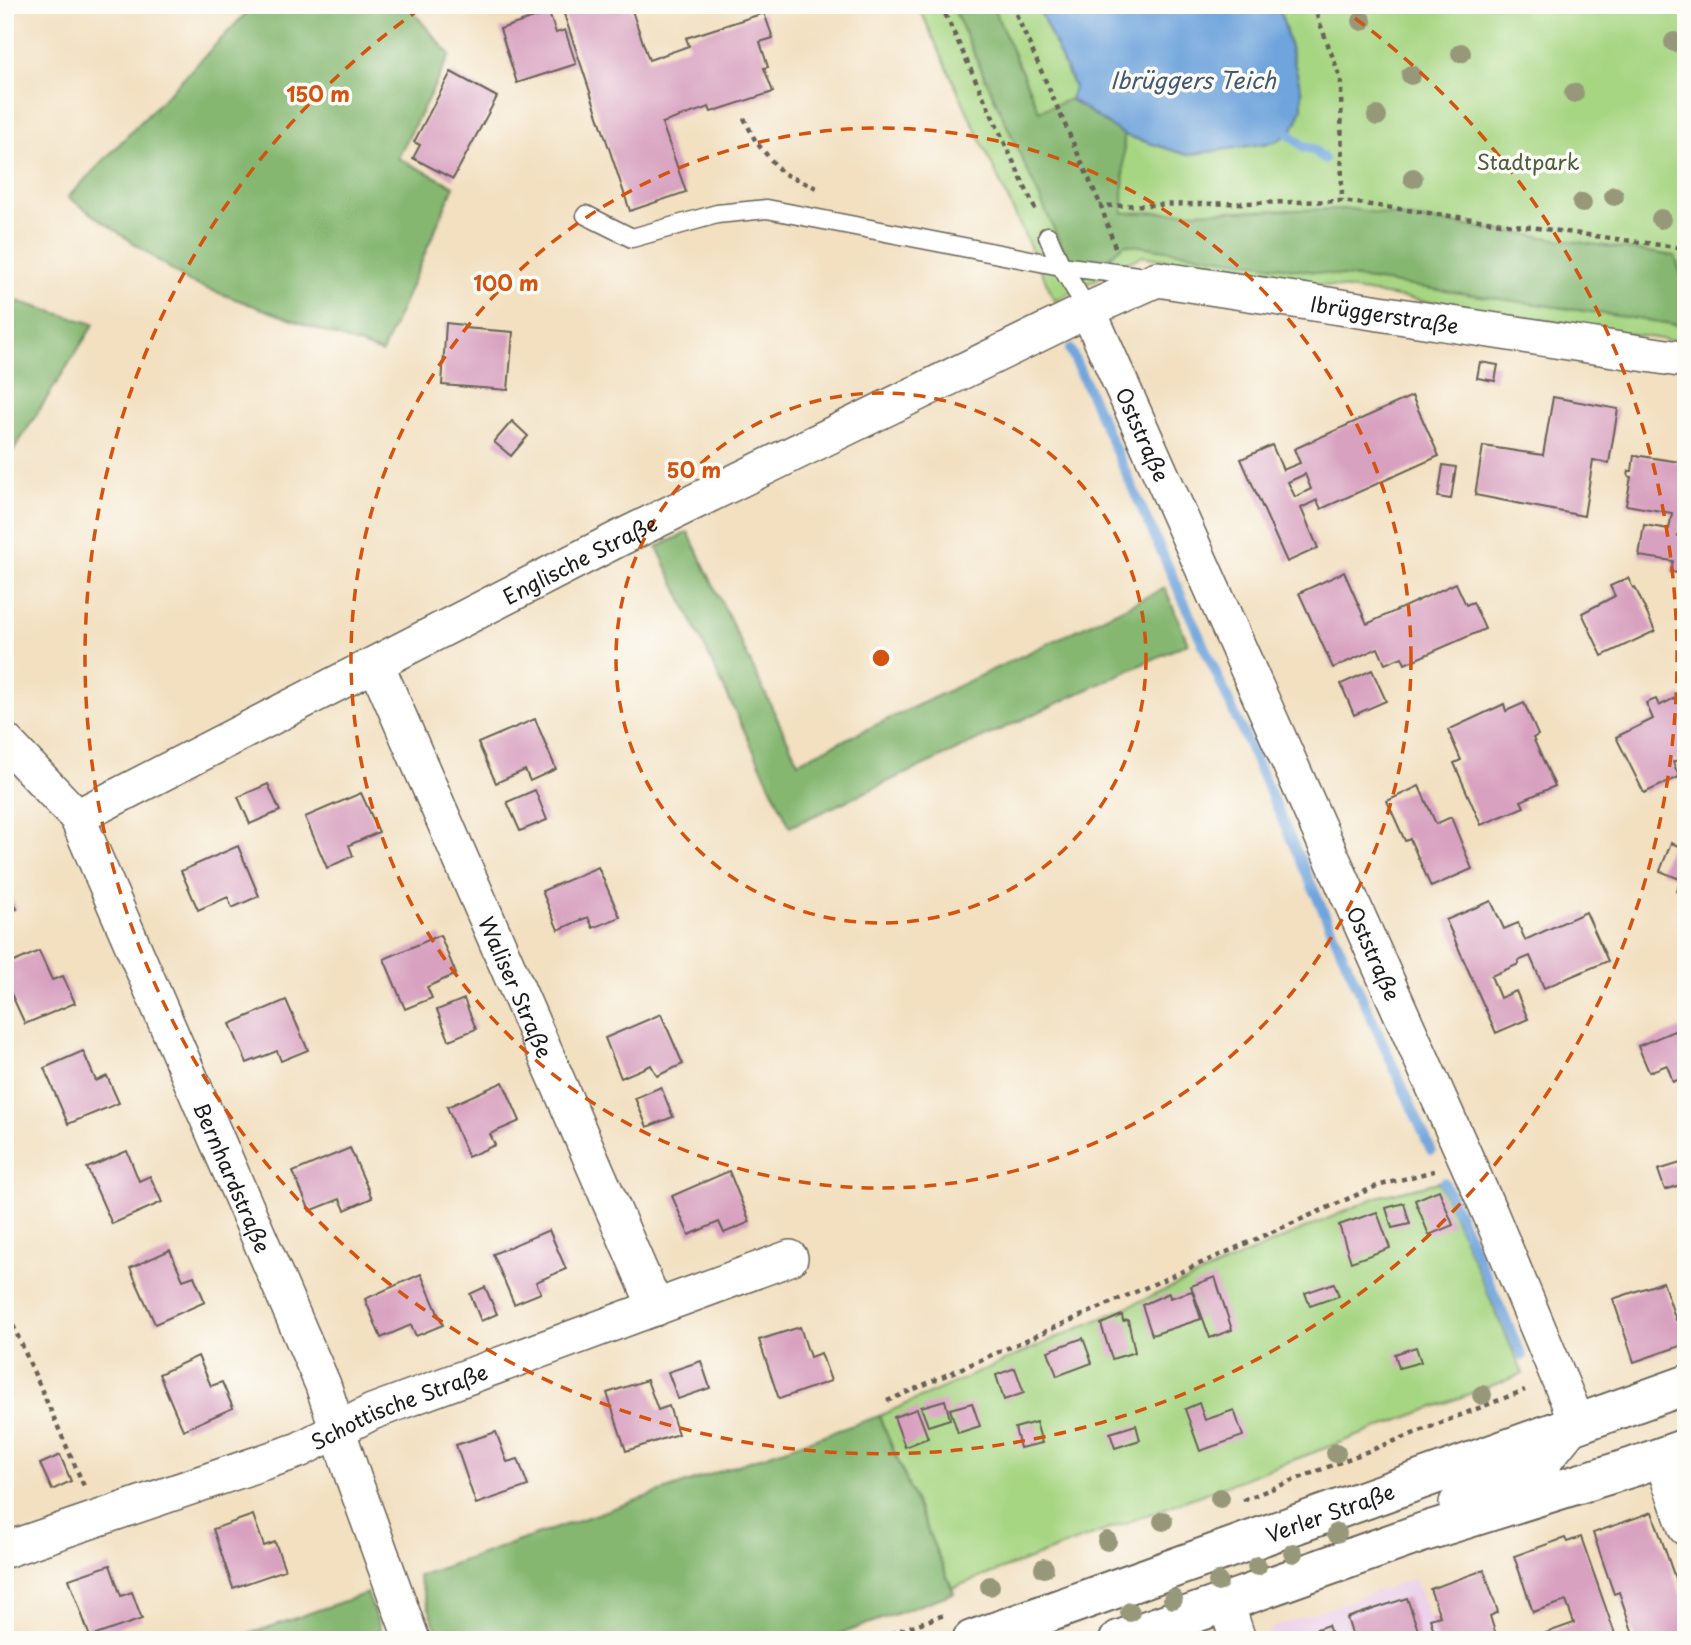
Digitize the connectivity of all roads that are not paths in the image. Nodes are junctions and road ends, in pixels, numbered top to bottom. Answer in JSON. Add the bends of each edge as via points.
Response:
{"nodes":[{"id":1,"x":586,"y":215,"type":"dead end"},
{"id":2,"x":1048,"y":236,"type":"road end"},
{"id":3,"x":1061,"y":266,"type":"junction"},
{"id":4,"x":1157,"y":279,"type":"junction"},
{"id":5,"x":1088,"y":310,"type":"junction"},
{"id":6,"x":1686,"y":360,"type":"edge"},
{"id":7,"x":376,"y":664,"type":"junction"},
{"id":8,"x":5,"y":741,"type":"edge"},
{"id":9,"x":77,"y":817,"type":"junction"},
{"id":10,"x":790,"y":1258,"type":"dead end"},
{"id":11,"x":656,"y":1308,"type":"junction"},
{"id":12,"x":1686,"y":1385,"type":"edge"},
{"id":13,"x":1573,"y":1425,"type":"junction"},
{"id":14,"x":339,"y":1430,"type":"junction"},
{"id":15,"x":1673,"y":1453,"type":"edge"},
{"id":16,"x":1686,"y":1528,"type":"edge"},
{"id":17,"x":1424,"y":1532,"type":"junction"},
{"id":18,"x":5,"y":1550,"type":"edge"},
{"id":19,"x":1226,"y":1603,"type":"junction"},
{"id":20,"x":412,"y":1640,"type":"edge"},
{"id":21,"x":972,"y":1640,"type":"edge"},
{"id":22,"x":1119,"y":1640,"type":"edge"},
{"id":23,"x":1238,"y":1640,"type":"edge"}],
"edges":[{"from":1,"to":3,"type":"lane","via":[[632,238],[717,214],[767,209]]},
{"from":2,"to":3,"type":"lane"},
{"from":3,"to":4,"type":"lane"},
{"from":3,"to":5,"type":"lane"},
{"from":4,"to":5,"type":"street"},
{"from":4,"to":6,"type":"street","name":"Ibrüggerstraße"},
{"from":5,"to":7,"type":"street","name":"Englische Straße","via":[[620,538]]},
{"from":5,"to":13,"type":"street","name":"Oststraße","via":[[1467,1162],[1563,1387]]},
{"from":7,"to":9,"type":"street","name":"Englische Straße"},
{"from":7,"to":11,"type":"street","name":"Waliser Straße"},
{"from":8,"to":9,"type":"street","name":"Bernhardstraße"},
{"from":9,"to":14,"type":"street","name":"Bernhardstraße"},
{"from":10,"to":11,"type":"street","name":"Schottische Straße"},
{"from":11,"to":14,"type":"street","name":"Schottische Straße","via":[[372,1412]]},
{"from":12,"to":13,"type":"main road","name":"Verler Straße"},
{"from":13,"to":17,"type":"street","via":[[1531,1477],[1443,1508]]},
{"from":13,"to":21,"type":"main road","name":"Verler Straße"},
{"from":14,"to":18,"type":"street","name":"Schottische Straße","via":[[299,1450]]},
{"from":14,"to":20,"type":"street","name":"Bernhardstraße"},
{"from":15,"to":16,"type":"street"},
{"from":15,"to":17,"type":"main road"},
{"from":17,"to":19,"type":"main road"},
{"from":19,"to":22,"type":"main road"},
{"from":19,"to":23,"type":"street"}]}
